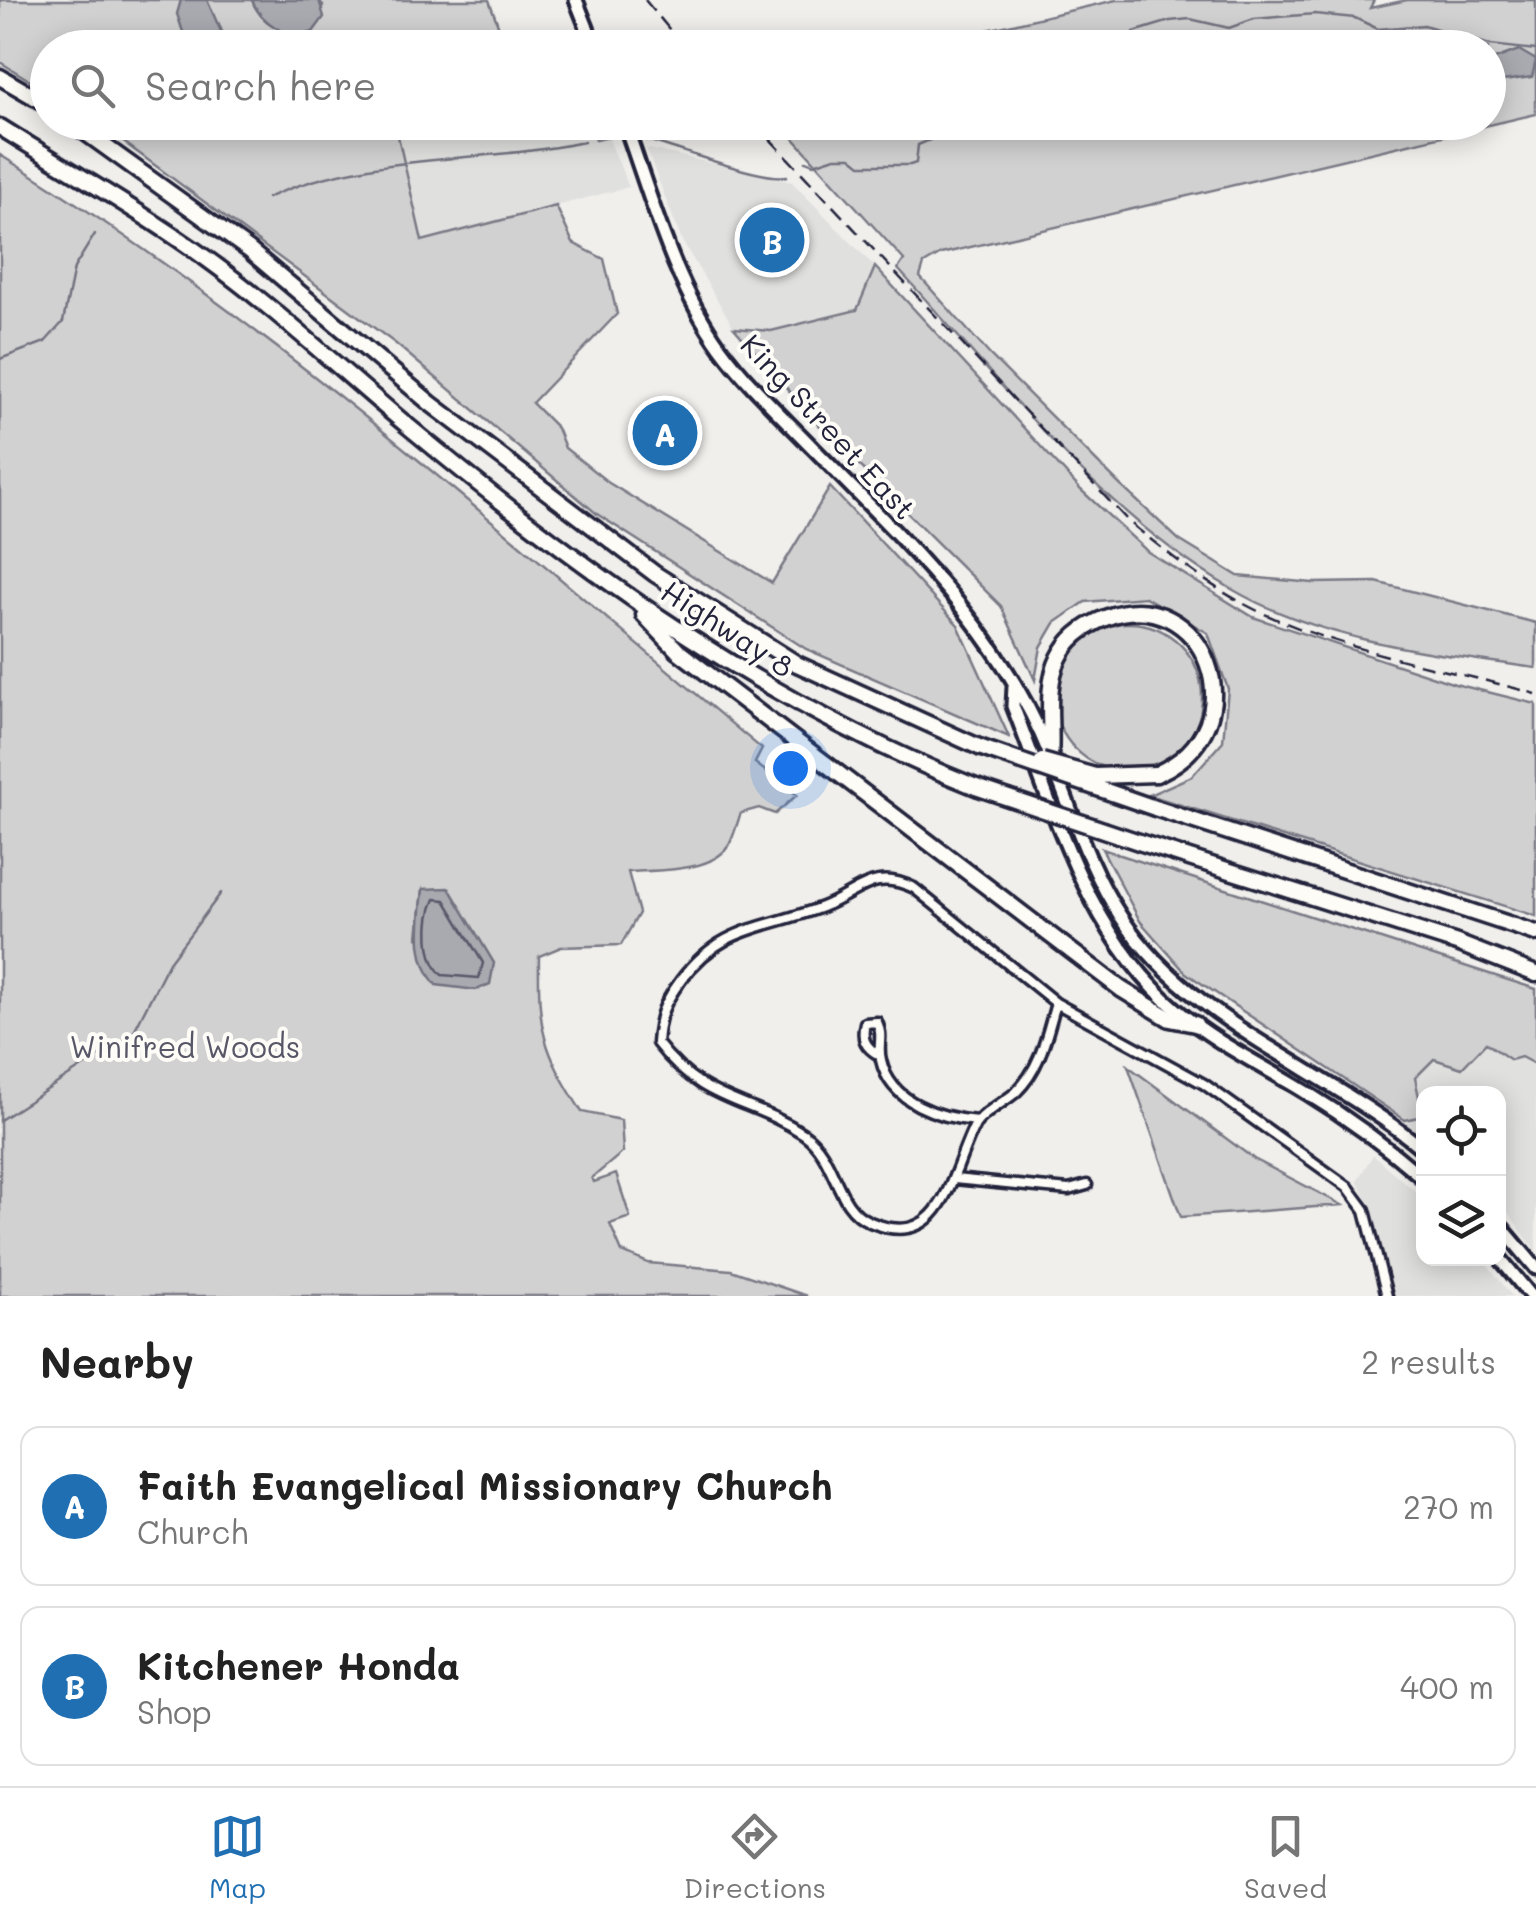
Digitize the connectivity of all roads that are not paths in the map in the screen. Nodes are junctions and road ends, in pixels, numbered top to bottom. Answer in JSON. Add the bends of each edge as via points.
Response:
{"nodes":[{"id":1,"x":576,"y":0,"type":"edge"},
{"id":2,"x":587,"y":30,"type":"edge"},
{"id":3,"x":0,"y":78,"type":"edge"},
{"id":4,"x":30,"y":95,"type":"edge"},
{"id":5,"x":0,"y":126,"type":"edge"},
{"id":6,"x":97,"y":140,"type":"edge"},
{"id":7,"x":631,"y":140,"type":"edge"},
{"id":8,"x":626,"y":596,"type":"junction"},
{"id":9,"x":1014,"y":686,"type":"junction"},
{"id":10,"x":978,"y":748,"type":"junction"},
{"id":11,"x":1050,"y":756,"type":"junction"},
{"id":12,"x":1536,"y":933,"type":"edge"},
{"id":13,"x":1536,"y":974,"type":"edge"},
{"id":14,"x":1056,"y":1002,"type":"junction"},
{"id":15,"x":1195,"y":1024,"type":"junction"},
{"id":16,"x":879,"y":1055,"type":"dead end"},
{"id":17,"x":977,"y":1121,"type":"junction"},
{"id":18,"x":1416,"y":1144,"type":"edge"},
{"id":19,"x":1421,"y":1176,"type":"edge"},
{"id":20,"x":954,"y":1178,"type":"junction"},
{"id":21,"x":1087,"y":1185,"type":"dead end"},
{"id":22,"x":1506,"y":1232,"type":"edge"},
{"id":23,"x":1506,"y":1266,"type":"edge"},
{"id":24,"x":1536,"y":1268,"type":"edge"},
{"id":25,"x":1387,"y":1296,"type":"edge"},
{"id":26,"x":1531,"y":1296,"type":"edge"}],
"edges":[{"from":1,"to":2,"type":"main road"},
{"from":3,"to":4,"type":"highway"},
{"from":5,"to":8,"type":"highway","name":"Highway 8","via":[[233,278],[412,430]]},
{"from":6,"to":10,"type":"highway","name":"Highway 8","via":[[248,250],[430,403],[655,574],[797,664]]},
{"from":7,"to":9,"type":"main road","name":"King Street East","via":[[686,284],[717,342],[962,603]]},
{"from":8,"to":13,"type":"highway","name":"Highway 8","bridge":true,"via":[[830,723],[976,787]]},
{"from":8,"to":15,"type":"highway","via":[[678,651],[1062,946],[1170,1020]]},
{"from":9,"to":11,"type":"main road","name":"King Street East","via":[[1028,701]]},
{"from":9,"to":15,"type":"main road","name":"King Street East","via":[[1014,706],[1093,903],[1137,970]]},
{"from":10,"to":11,"type":"highway","bridge":true,"via":[[1001,748],[1095,776],[1156,774],[1185,759],[1207,731],[1214,683],[1196,642],[1173,623],[1142,613],[1112,615],[1088,626],[1060,656],[1051,688]]},
{"from":10,"to":12,"type":"highway","name":"Highway 8","bridge":true},
{"from":11,"to":18,"type":"main road","name":"King Street East","via":[[1106,892],[1159,964],[1218,1012]]},
{"from":14,"to":17,"type":"street","via":[[1040,1059],[1021,1087]]},
{"from":14,"to":20,"type":"street","via":[[914,888],[892,878],[715,942],[659,1010],[658,1043],[680,1072],[823,1148],[849,1207],[867,1222],[899,1231],[918,1226],[934,1214]]},
{"from":14,"to":25,"type":"street","via":[[1204,1084],[1348,1187],[1366,1210]]},
{"from":15,"to":19,"type":"main road","name":"King Street East","via":[[1347,1118]]},
{"from":16,"to":17,"type":"street","via":[[885,1076],[924,1110]]},
{"from":17,"to":20,"type":"street"},
{"from":20,"to":21,"type":"street","via":[[1069,1190]]},
{"from":22,"to":24,"type":"main road"},
{"from":23,"to":26,"type":"main road"}]}
